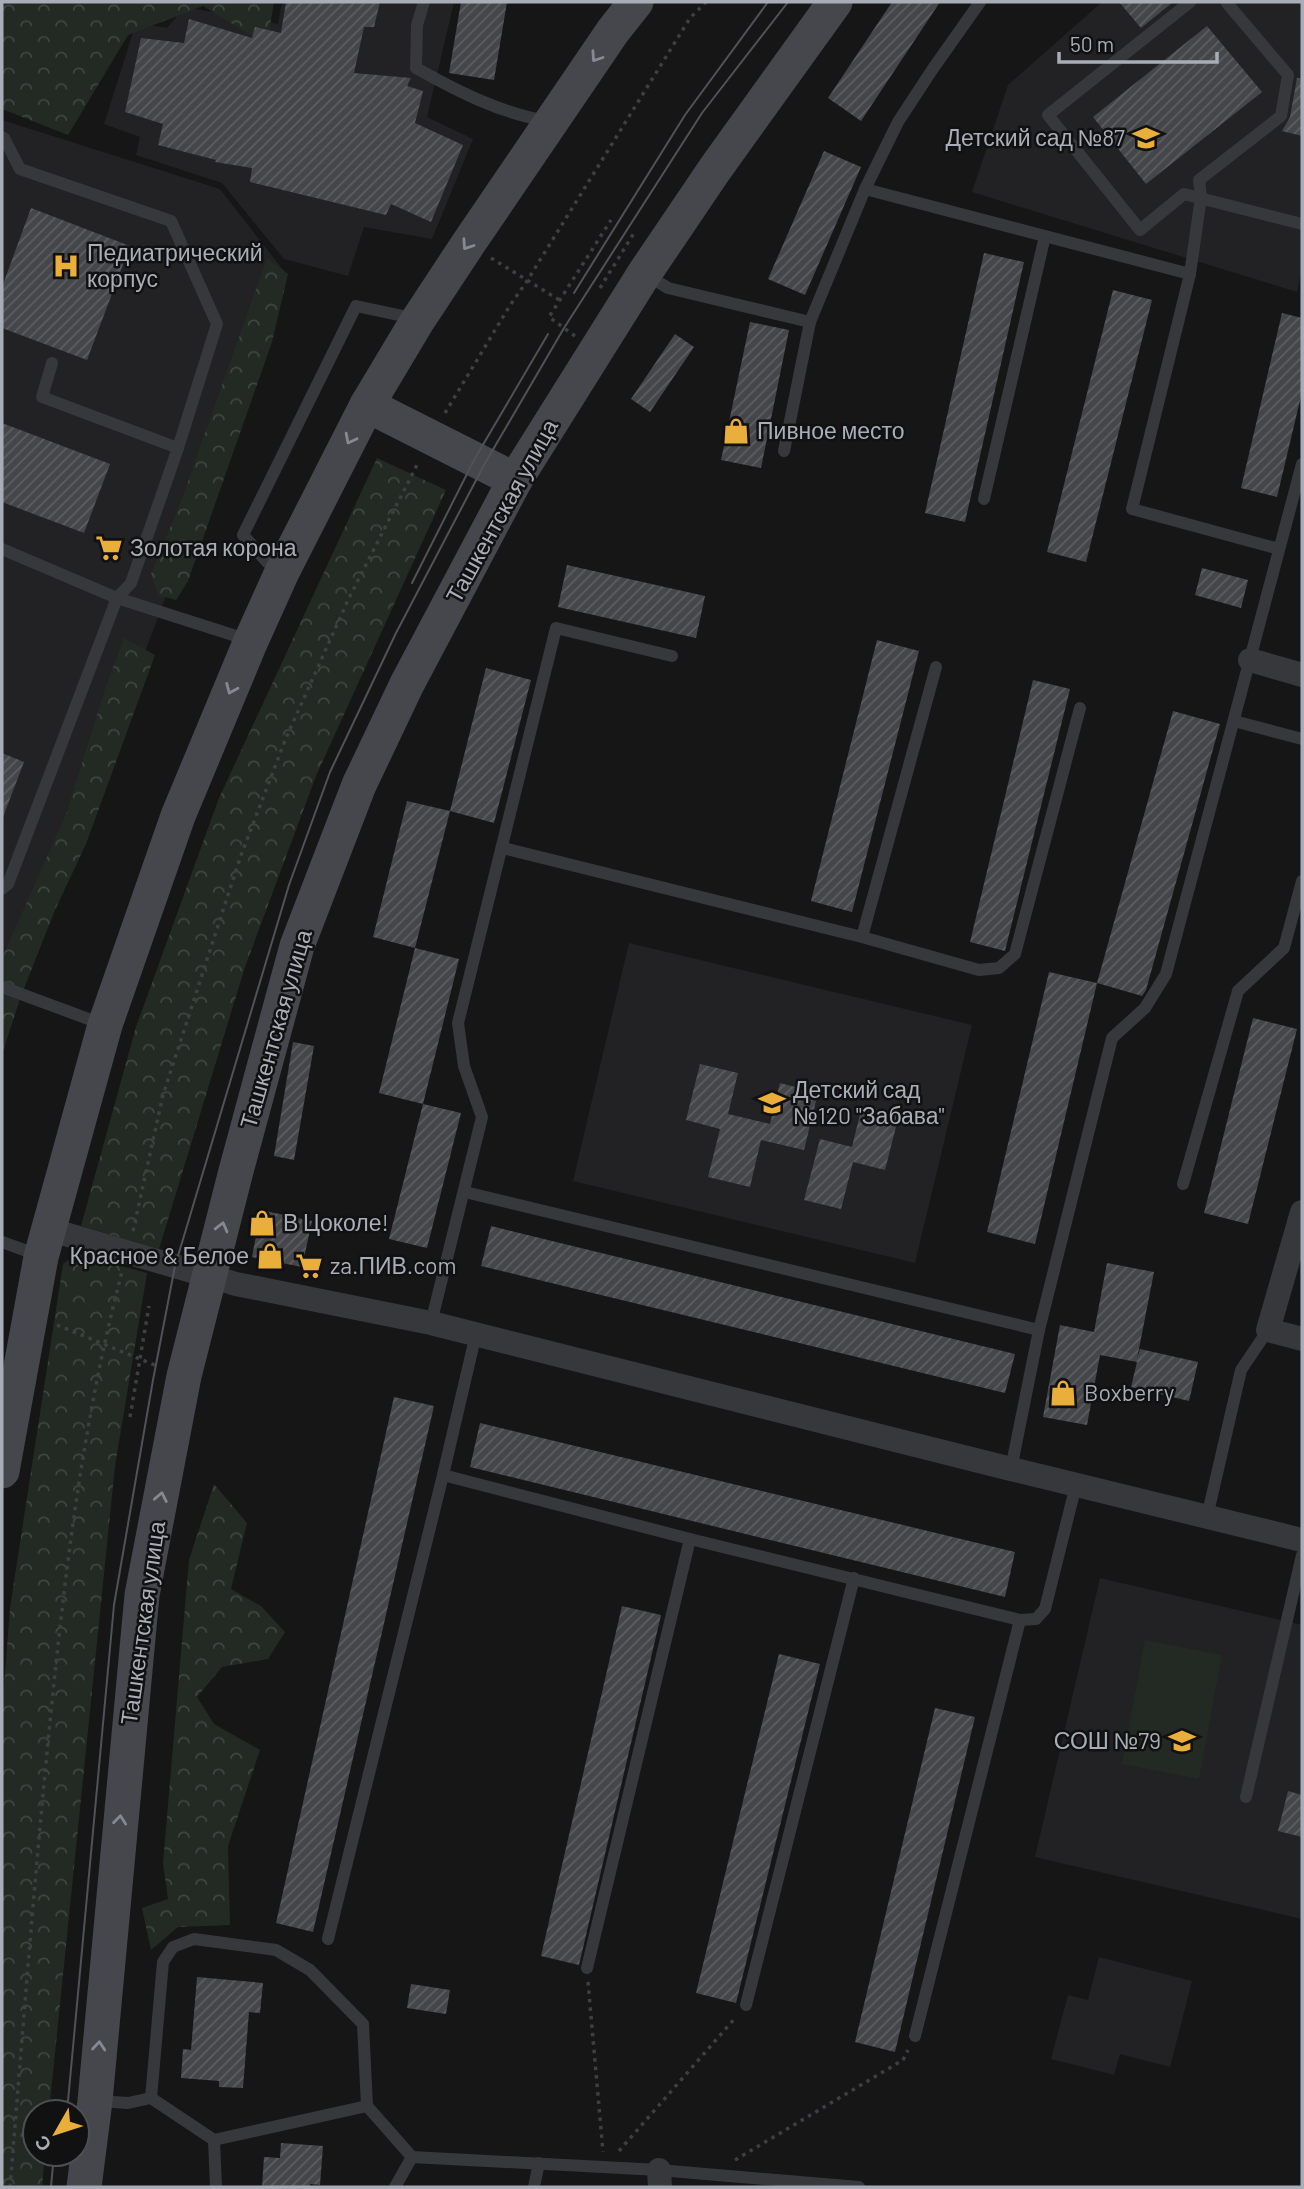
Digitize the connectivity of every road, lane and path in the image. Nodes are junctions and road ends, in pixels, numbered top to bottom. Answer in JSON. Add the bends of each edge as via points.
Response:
{"nodes":[{"id":1,"x":424,"y":2,"type":"edge"},
{"id":2,"x":636,"y":2,"type":"edge"},
{"id":3,"x":835,"y":2,"type":"edge"},
{"id":4,"x":980,"y":2,"type":"edge"},
{"id":5,"x":1190,"y":2,"type":"edge"},
{"id":6,"x":1227,"y":3,"type":"edge"},
{"id":7,"x":552,"y":122,"type":"junction"},
{"id":8,"x":2,"y":137,"type":"edge"},
{"id":9,"x":865,"y":189,"type":"junction"},
{"id":10,"x":1200,"y":198,"type":"junction"},
{"id":11,"x":611,"y":220,"type":"dead end"},
{"id":12,"x":1302,"y":224,"type":"edge"},
{"id":13,"x":634,"y":233,"type":"dead end"},
{"id":14,"x":1045,"y":236,"type":"junction"},
{"id":15,"x":468,"y":244,"type":"junction"},
{"id":16,"x":644,"y":274,"type":"junction"},
{"id":17,"x":1191,"y":274,"type":"junction"},
{"id":18,"x":599,"y":289,"type":"dead end"},
{"id":19,"x":561,"y":301,"type":"junction"},
{"id":20,"x":810,"y":322,"type":"junction"},
{"id":21,"x":416,"y":323,"type":"junction"},
{"id":22,"x":572,"y":333,"type":"dead end"},
{"id":23,"x":52,"y":363,"type":"dead end"},
{"id":24,"x":367,"y":405,"type":"junction"},
{"id":25,"x":177,"y":448,"type":"junction"},
{"id":26,"x":783,"y":451,"type":"dead end"},
{"id":27,"x":1302,"y":464,"type":"edge"},
{"id":28,"x":515,"y":480,"type":"junction"},
{"id":29,"x":984,"y":499,"type":"dead end"},
{"id":30,"x":2,"y":549,"type":"edge"},
{"id":31,"x":1279,"y":549,"type":"junction"},
{"id":32,"x":282,"y":572,"type":"junction"},
{"id":33,"x":117,"y":598,"type":"junction"},
{"id":34,"x":250,"y":643,"type":"junction"},
{"id":35,"x":672,"y":656,"type":"dead end"},
{"id":36,"x":1250,"y":660,"type":"junction"},
{"id":37,"x":936,"y":667,"type":"dead end"},
{"id":38,"x":1302,"y":675,"type":"edge"},
{"id":39,"x":1080,"y":708,"type":"dead end"},
{"id":40,"x":1234,"y":721,"type":"junction"},
{"id":41,"x":1302,"y":739,"type":"edge"},
{"id":42,"x":503,"y":848,"type":"junction"},
{"id":43,"x":1302,"y":881,"type":"edge"},
{"id":44,"x":2,"y":889,"type":"edge"},
{"id":45,"x":862,"y":937,"type":"junction"},
{"id":46,"x":2,"y":986,"type":"edge"},
{"id":47,"x":105,"y":1025,"type":"junction"},
{"id":48,"x":1183,"y":1184,"type":"dead end"},
{"id":49,"x":466,"y":1192,"type":"junction"},
{"id":50,"x":1302,"y":1212,"type":"edge"},
{"id":51,"x":2,"y":1242,"type":"edge"},
{"id":52,"x":45,"y":1243,"type":"junction"},
{"id":53,"x":209,"y":1276,"type":"junction"},
{"id":54,"x":149,"y":1306,"type":"dead end"},
{"id":55,"x":52,"y":1323,"type":"dead end"},
{"id":56,"x":431,"y":1323,"type":"junction"},
{"id":57,"x":1039,"y":1330,"type":"junction"},
{"id":58,"x":1268,"y":1330,"type":"junction"},
{"id":59,"x":475,"y":1334,"type":"junction"},
{"id":60,"x":1302,"y":1339,"type":"edge"},
{"id":61,"x":139,"y":1359,"type":"junction"},
{"id":62,"x":163,"y":1368,"type":"dead end"},
{"id":63,"x":130,"y":1417,"type":"dead end"},
{"id":64,"x":1011,"y":1469,"type":"junction"},
{"id":65,"x":2,"y":1471,"type":"edge"},
{"id":66,"x":443,"y":1475,"type":"junction"},
{"id":67,"x":1076,"y":1485,"type":"junction"},
{"id":68,"x":1207,"y":1517,"type":"junction"},
{"id":69,"x":690,"y":1539,"type":"junction"},
{"id":70,"x":1302,"y":1540,"type":"edge"},
{"id":71,"x":1302,"y":1555,"type":"edge"},
{"id":72,"x":853,"y":1578,"type":"junction"},
{"id":73,"x":1020,"y":1620,"type":"junction"},
{"id":74,"x":1246,"y":1797,"type":"dead end"},
{"id":75,"x":328,"y":1940,"type":"dead end"},
{"id":76,"x":587,"y":1968,"type":"joint"},
{"id":77,"x":746,"y":2005,"type":"joint"},
{"id":78,"x":915,"y":2036,"type":"joint"},
{"id":79,"x":151,"y":2098,"type":"junction"},
{"id":80,"x":95,"y":2101,"type":"junction"},
{"id":81,"x":367,"y":2106,"type":"junction"},
{"id":82,"x":214,"y":2140,"type":"junction"},
{"id":83,"x":412,"y":2157,"type":"junction"},
{"id":84,"x":539,"y":2163,"type":"junction"},
{"id":85,"x":605,"y":2167,"type":"junction"},
{"id":86,"x":710,"y":2175,"type":"junction"},
{"id":87,"x":660,"y":2179,"type":"edge"},
{"id":88,"x":85,"y":2187,"type":"edge"},
{"id":89,"x":216,"y":2187,"type":"edge"},
{"id":90,"x":395,"y":2187,"type":"edge"},
{"id":91,"x":534,"y":2187,"type":"edge"},
{"id":92,"x":859,"y":2187,"type":"edge"}],
"edges":[{"from":1,"to":7,"type":"lane","via":[[417,25],[416,68],[464,95]]},
{"from":2,"to":7,"type":"main road","one_way":true},
{"from":3,"to":16,"type":"main road","name":"Ташкентская улица"},
{"from":4,"to":9,"type":"lane","via":[[898,122]]},
{"from":5,"to":10,"type":"lane","via":[[1048,116],[1140,230],[1184,194]]},
{"from":6,"to":10,"type":"lane","via":[[1288,75],[1281,117],[1199,180]]},
{"from":7,"to":15,"type":"main road"},
{"from":8,"to":25,"type":"lane","via":[[20,169],[171,220],[217,324]]},
{"from":9,"to":14,"type":"lane"},
{"from":9,"to":20,"type":"lane"},
{"from":10,"to":12,"type":"lane"},
{"from":10,"to":17,"type":"lane"},
{"from":11,"to":19,"type":"path"},
{"from":13,"to":18,"type":"path"},
{"from":14,"to":17,"type":"lane"},
{"from":14,"to":29,"type":"lane"},
{"from":15,"to":19,"type":"path"},
{"from":15,"to":21,"type":"main road","one_way":true},
{"from":16,"to":20,"type":"lane","via":[[668,288]]},
{"from":16,"to":28,"type":"main road","name":"Ташкентская улица"},
{"from":17,"to":31,"type":"lane","via":[[1132,509]]},
{"from":19,"to":22,"type":"path","via":[[549,317]]},
{"from":20,"to":26,"type":"lane"},
{"from":21,"to":24,"type":"main road"},
{"from":21,"to":32,"type":"lane","via":[[356,306],[243,535]]},
{"from":23,"to":25,"type":"lane","via":[[42,397]]},
{"from":24,"to":28,"type":"main road"},
{"from":24,"to":32,"type":"main road","one_way":true},
{"from":25,"to":33,"type":"lane","via":[[131,583]]},
{"from":27,"to":31,"type":"lane"},
{"from":53,"to":28,"type":"main road","name":"Ташкентская улица","one_way":true,"via":[[297,946],[359,785]]},
{"from":30,"to":33,"type":"lane"},
{"from":31,"to":36,"type":"lane"},
{"from":32,"to":34,"type":"main road"},
{"from":33,"to":34,"type":"lane"},
{"from":33,"to":44,"type":"lane","via":[[8,884]]},
{"from":34,"to":47,"type":"main road","one_way":true,"via":[[178,816]]},
{"from":35,"to":42,"type":"lane","via":[[556,628]]},
{"from":36,"to":38,"type":"street"},
{"from":36,"to":40,"type":"lane"},
{"from":37,"to":45,"type":"lane"},
{"from":39,"to":45,"type":"lane","via":[[1015,954],[999,968],[979,970]]},
{"from":40,"to":41,"type":"lane"},
{"from":40,"to":57,"type":"lane","via":[[1166,974],[1145,1008],[1112,1038]]},
{"from":42,"to":45,"type":"lane"},
{"from":42,"to":49,"type":"lane","via":[[458,1023],[464,1066],[482,1117]]},
{"from":43,"to":48,"type":"lane","via":[[1284,948],[1238,991]]},
{"from":46,"to":47,"type":"lane"},
{"from":47,"to":52,"type":"main road"},
{"from":49,"to":56,"type":"lane"},
{"from":49,"to":57,"type":"lane"},
{"from":50,"to":58,"type":"street"},
{"from":51,"to":52,"type":"lane"},
{"from":52,"to":53,"type":"street"},
{"from":52,"to":65,"type":"main road"},
{"from":53,"to":56,"type":"street"},
{"from":80,"to":53,"type":"main road","name":"Ташкентская улица","one_way":true,"via":[[142,1595],[184,1376]]},
{"from":54,"to":61,"type":"path"},
{"from":55,"to":61,"type":"path"},
{"from":56,"to":59,"type":"street"},
{"from":57,"to":64,"type":"lane"},
{"from":58,"to":60,"type":"street"},
{"from":58,"to":68,"type":"lane","via":[[1241,1370]]},
{"from":59,"to":64,"type":"street"},
{"from":59,"to":66,"type":"lane"},
{"from":61,"to":62,"type":"path"},
{"from":61,"to":63,"type":"path"},
{"from":64,"to":67,"type":"street"},
{"from":66,"to":69,"type":"lane"},
{"from":66,"to":75,"type":"lane"},
{"from":67,"to":68,"type":"street"},
{"from":67,"to":73,"type":"lane","via":[[1045,1609],[1036,1619]]},
{"from":68,"to":70,"type":"street"},
{"from":69,"to":72,"type":"lane"},
{"from":69,"to":76,"type":"lane"},
{"from":71,"to":74,"type":"lane"},
{"from":72,"to":73,"type":"lane"},
{"from":72,"to":77,"type":"lane"},
{"from":73,"to":78,"type":"lane"},
{"from":76,"to":85,"type":"path"},
{"from":77,"to":85,"type":"path"},
{"from":78,"to":86,"type":"path","via":[[903,2060]]},
{"from":79,"to":80,"type":"lane","via":[[128,2103]]},
{"from":79,"to":81,"type":"lane","via":[[163,1962],[173,1947],[194,1939],[276,1950],[310,1970],[363,2024]]},
{"from":79,"to":82,"type":"lane"},
{"from":80,"to":88,"type":"main road","name":"Ташкентская улица"},
{"from":81,"to":82,"type":"lane"},
{"from":81,"to":83,"type":"lane"},
{"from":82,"to":89,"type":"lane"},
{"from":83,"to":84,"type":"lane"},
{"from":83,"to":90,"type":"lane"},
{"from":84,"to":85,"type":"lane"},
{"from":84,"to":91,"type":"lane"},
{"from":85,"to":87,"type":"lane"},
{"from":86,"to":87,"type":"lane"},
{"from":86,"to":92,"type":"lane"}]}
